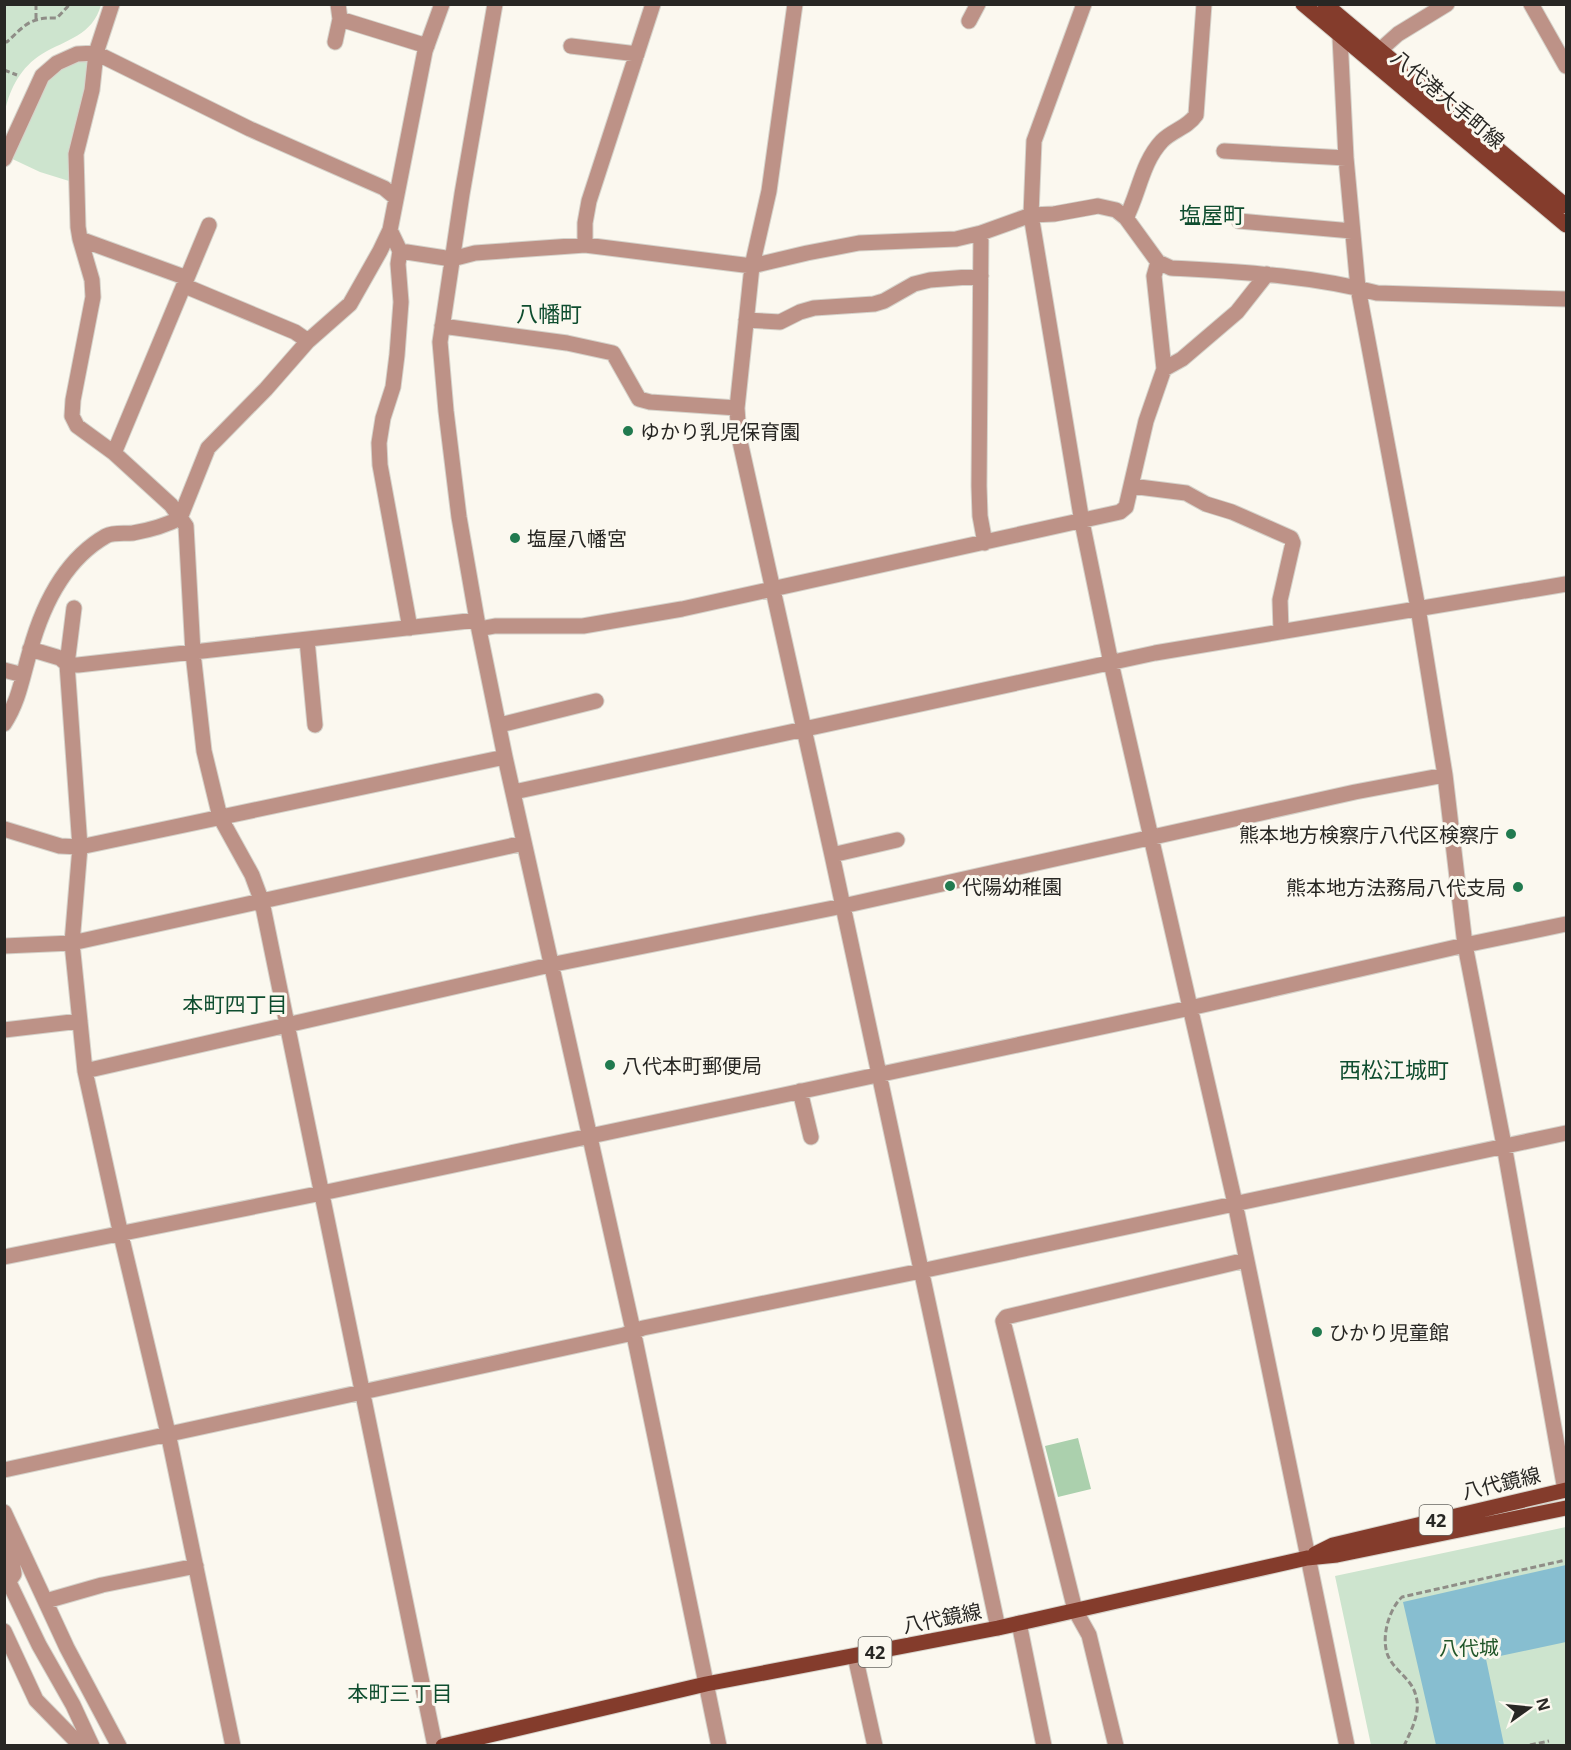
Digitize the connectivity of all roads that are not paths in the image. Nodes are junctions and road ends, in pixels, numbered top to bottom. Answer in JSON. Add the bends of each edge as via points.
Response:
{"nodes":[{"id":1,"x":112,"y":4,"type":"edge"},
{"id":2,"x":442,"y":4,"type":"edge"},
{"id":3,"x":495,"y":4,"type":"edge"},
{"id":4,"x":653,"y":4,"type":"edge"},
{"id":5,"x":795,"y":4,"type":"edge"},
{"id":6,"x":978,"y":4,"type":"edge"},
{"id":7,"x":1084,"y":4,"type":"edge"},
{"id":8,"x":1204,"y":4,"type":"edge"},
{"id":9,"x":1303,"y":4,"type":"edge"},
{"id":10,"x":1324,"y":4,"type":"edge"},
{"id":11,"x":1447,"y":4,"type":"edge"},
{"id":12,"x":1531,"y":4,"type":"edge"},
{"id":13,"x":339,"y":12,"type":"edge"},
{"id":14,"x":969,"y":21,"type":"dead end"},
{"id":15,"x":1343,"y":30,"type":"junction"},
{"id":16,"x":335,"y":42,"type":"dead end"},
{"id":17,"x":427,"y":46,"type":"junction"},
{"id":18,"x":571,"y":46,"type":"dead end"},
{"id":19,"x":1379,"y":51,"type":"junction"},
{"id":20,"x":96,"y":53,"type":"junction"},
{"id":21,"x":637,"y":54,"type":"junction"},
{"id":22,"x":1566,"y":66,"type":"edge"},
{"id":23,"x":1224,"y":151,"type":"dead end"},
{"id":24,"x":1346,"y":158,"type":"junction"},
{"id":25,"x":4,"y":159,"type":"edge"},
{"id":26,"x":396,"y":198,"type":"junction"},
{"id":27,"x":1566,"y":206,"type":"edge"},
{"id":28,"x":1031,"y":215,"type":"junction"},
{"id":29,"x":1126,"y":218,"type":"junction"},
{"id":30,"x":1239,"y":221,"type":"dead end"},
{"id":31,"x":209,"y":225,"type":"dead end"},
{"id":32,"x":1566,"y":225,"type":"edge"},
{"id":33,"x":390,"y":230,"type":"junction"},
{"id":34,"x":1352,"y":231,"type":"junction"},
{"id":35,"x":981,"y":233,"type":"junction"},
{"id":36,"x":80,"y":239,"type":"junction"},
{"id":37,"x":585,"y":245,"type":"junction"},
{"id":38,"x":400,"y":251,"type":"junction"},
{"id":39,"x":452,"y":259,"type":"junction"},
{"id":40,"x":1158,"y":262,"type":"junction"},
{"id":41,"x":752,"y":266,"type":"junction"},
{"id":42,"x":1267,"y":274,"type":"junction"},
{"id":43,"x":981,"y":276,"type":"junction"},
{"id":44,"x":186,"y":282,"type":"junction"},
{"id":45,"x":1358,"y":288,"type":"junction"},
{"id":46,"x":1566,"y":299,"type":"edge"},
{"id":47,"x":746,"y":320,"type":"junction"},
{"id":48,"x":442,"y":326,"type":"junction"},
{"id":49,"x":308,"y":341,"type":"junction"},
{"id":50,"x":1164,"y":369,"type":"junction"},
{"id":51,"x":737,"y":408,"type":"junction"},
{"id":52,"x":114,"y":453,"type":"junction"},
{"id":53,"x":1131,"y":486,"type":"junction"},
{"id":54,"x":180,"y":518,"type":"junction"},
{"id":55,"x":1082,"y":522,"type":"junction"},
{"id":56,"x":985,"y":543,"type":"junction"},
{"id":57,"x":1566,"y":584,"type":"edge"},
{"id":58,"x":773,"y":589,"type":"junction"},
{"id":59,"x":74,"y":608,"type":"dead end"},
{"id":60,"x":1418,"y":608,"type":"junction"},
{"id":61,"x":478,"y":624,"type":"junction"},
{"id":62,"x":410,"y":628,"type":"junction"},
{"id":63,"x":1281,"y":631,"type":"junction"},
{"id":64,"x":307,"y":640,"type":"junction"},
{"id":65,"x":30,"y":649,"type":"junction"},
{"id":66,"x":194,"y":653,"type":"junction"},
{"id":67,"x":1111,"y":663,"type":"junction"},
{"id":68,"x":67,"y":664,"type":"junction"},
{"id":69,"x":4,"y":670,"type":"edge"},
{"id":70,"x":23,"y":675,"type":"junction"},
{"id":71,"x":596,"y":701,"type":"dead end"},
{"id":72,"x":4,"y":724,"type":"edge"},
{"id":73,"x":315,"y":725,"type":"dead end"},
{"id":74,"x":500,"y":725,"type":"junction"},
{"id":75,"x":803,"y":730,"type":"junction"},
{"id":76,"x":505,"y":757,"type":"junction"},
{"id":77,"x":1445,"y":775,"type":"junction"},
{"id":78,"x":514,"y":792,"type":"junction"},
{"id":79,"x":220,"y":817,"type":"junction"},
{"id":80,"x":4,"y":828,"type":"edge"},
{"id":81,"x":1150,"y":837,"type":"junction"},
{"id":82,"x":897,"y":840,"type":"dead end"},
{"id":83,"x":524,"y":843,"type":"junction"},
{"id":84,"x":80,"y":847,"type":"junction"},
{"id":85,"x":832,"y":855,"type":"junction"},
{"id":86,"x":262,"y":902,"type":"junction"},
{"id":87,"x":843,"y":906,"type":"junction"},
{"id":88,"x":1566,"y":924,"type":"edge"},
{"id":89,"x":72,"y":943,"type":"junction"},
{"id":90,"x":1465,"y":945,"type":"junction"},
{"id":91,"x":4,"y":946,"type":"edge"},
{"id":92,"x":550,"y":965,"type":"junction"},
{"id":93,"x":1190,"y":1008,"type":"junction"},
{"id":94,"x":80,"y":1021,"type":"junction"},
{"id":95,"x":286,"y":1024,"type":"junction"},
{"id":96,"x":4,"y":1030,"type":"edge"},
{"id":97,"x":85,"y":1071,"type":"junction"},
{"id":98,"x":880,"y":1073,"type":"junction"},
{"id":99,"x":800,"y":1091,"type":"junction"},
{"id":100,"x":1566,"y":1133,"type":"edge"},
{"id":101,"x":591,"y":1136,"type":"junction"},
{"id":102,"x":811,"y":1137,"type":"dead end"},
{"id":103,"x":1504,"y":1145,"type":"junction"},
{"id":104,"x":322,"y":1193,"type":"junction"},
{"id":105,"x":1235,"y":1203,"type":"junction"},
{"id":106,"x":121,"y":1235,"type":"junction"},
{"id":107,"x":4,"y":1257,"type":"edge"},
{"id":108,"x":1246,"y":1260,"type":"junction"},
{"id":109,"x":921,"y":1271,"type":"junction"},
{"id":110,"x":633,"y":1330,"type":"junction"},
{"id":111,"x":363,"y":1391,"type":"junction"},
{"id":112,"x":168,"y":1433,"type":"junction"},
{"id":113,"x":4,"y":1470,"type":"edge"},
{"id":114,"x":1566,"y":1490,"type":"edge"},
{"id":115,"x":1566,"y":1508,"type":"edge"},
{"id":116,"x":5,"y":1513,"type":"edge"},
{"id":117,"x":1307,"y":1558,"type":"junction"},
{"id":118,"x":196,"y":1566,"type":"junction"},
{"id":119,"x":7,"y":1576,"type":"edge"},
{"id":120,"x":46,"y":1601,"type":"junction"},
{"id":121,"x":1075,"y":1610,"type":"junction"},
{"id":122,"x":1019,"y":1623,"type":"junction"},
{"id":123,"x":998,"y":1628,"type":"junction"},
{"id":124,"x":4,"y":1631,"type":"edge"},
{"id":125,"x":855,"y":1656,"type":"junction"},
{"id":126,"x":706,"y":1684,"type":"junction"},
{"id":127,"x":81,"y":1746,"type":"edge"},
{"id":128,"x":92,"y":1746,"type":"edge"},
{"id":129,"x":119,"y":1746,"type":"edge"},
{"id":130,"x":233,"y":1746,"type":"edge"},
{"id":131,"x":435,"y":1746,"type":"edge"},
{"id":132,"x":443,"y":1746,"type":"edge"},
{"id":133,"x":719,"y":1746,"type":"edge"},
{"id":134,"x":875,"y":1746,"type":"edge"},
{"id":135,"x":1044,"y":1746,"type":"edge"},
{"id":136,"x":1116,"y":1746,"type":"edge"},
{"id":137,"x":1347,"y":1746,"type":"edge"}],
"edges":[{"from":1,"to":20,"type":"street"},
{"from":2,"to":17,"type":"street"},
{"from":3,"to":39,"type":"street"},
{"from":4,"to":21,"type":"street"},
{"from":5,"to":41,"type":"street","via":[[769,191]]},
{"from":6,"to":14,"type":"street"},
{"from":7,"to":28,"type":"street","via":[[1034,141]]},
{"from":8,"to":29,"type":"street","via":[[1196,116],[1162,141],[1150,157]]},
{"from":9,"to":15,"type":"main road","name":"八代港大手町線"},
{"from":10,"to":15,"type":"main road","name":"八代港大手町線"},
{"from":11,"to":19,"type":"street","via":[[1398,34]]},
{"from":12,"to":22,"type":"street"},
{"from":13,"to":16,"type":"street"},
{"from":13,"to":17,"type":"street"},
{"from":15,"to":19,"type":"main road","name":"八代港大手町線"},
{"from":15,"to":24,"type":"street"},
{"from":15,"to":32,"type":"main road","name":"八代港大手町線"},
{"from":17,"to":26,"type":"street"},
{"from":18,"to":21,"type":"street"},
{"from":19,"to":27,"type":"main road","name":"八代港大手町線"},
{"from":20,"to":25,"type":"street","via":[[77,54],[57,63],[42,76]]},
{"from":20,"to":26,"type":"street","via":[[250,129],[384,188]]},
{"from":20,"to":36,"type":"street","via":[[92,90],[76,154]]},
{"from":21,"to":37,"type":"street","via":[[589,201]]},
{"from":23,"to":24,"type":"street"},
{"from":24,"to":34,"type":"street"},
{"from":26,"to":33,"type":"street"},
{"from":28,"to":29,"type":"street","via":[[1098,206],[1116,210]]},
{"from":28,"to":35,"type":"street"},
{"from":28,"to":55,"type":"street"},
{"from":29,"to":40,"type":"street"},
{"from":30,"to":34,"type":"street"},
{"from":31,"to":44,"type":"street"},
{"from":33,"to":38,"type":"street"},
{"from":33,"to":49,"type":"street","via":[[350,304]]},
{"from":34,"to":45,"type":"street"},
{"from":35,"to":41,"type":"street","via":[[859,243]]},
{"from":35,"to":43,"type":"street"},
{"from":36,"to":44,"type":"street"},
{"from":36,"to":52,"type":"street","via":[[93,297],[72,416],[77,426]]},
{"from":37,"to":39,"type":"street","via":[[475,253]]},
{"from":37,"to":41,"type":"street"},
{"from":38,"to":39,"type":"street"},
{"from":38,"to":62,"type":"street","via":[[397,355],[379,442]]},
{"from":39,"to":48,"type":"street"},
{"from":40,"to":42,"type":"street","via":[[1171,268]]},
{"from":40,"to":50,"type":"street","via":[[1154,276]]},
{"from":41,"to":47,"type":"street"},
{"from":42,"to":45,"type":"street"},
{"from":42,"to":50,"type":"street","via":[[1237,312],[1182,359]]},
{"from":43,"to":47,"type":"street","via":[[930,280],[874,304],[814,308],[780,322]]},
{"from":43,"to":56,"type":"street","via":[[979,486]]},
{"from":44,"to":49,"type":"street"},
{"from":44,"to":52,"type":"street"},
{"from":45,"to":46,"type":"street","via":[[1377,293]]},
{"from":45,"to":60,"type":"street"},
{"from":47,"to":51,"type":"street"},
{"from":48,"to":51,"type":"street","via":[[613,353],[639,399]]},
{"from":48,"to":61,"type":"street","via":[[446,411]]},
{"from":49,"to":54,"type":"street","via":[[208,448]]},
{"from":50,"to":53,"type":"street"},
{"from":51,"to":58,"type":"street","via":[[739,436]]},
{"from":52,"to":54,"type":"street"},
{"from":53,"to":55,"type":"street","via":[[1126,507]]},
{"from":53,"to":63,"type":"street","via":[[1186,493],[1291,538],[1280,600]]},
{"from":54,"to":65,"type":"street","via":[[164,526],[109,534],[88,548],[55,586]]},
{"from":54,"to":66,"type":"street","via":[[186,526]]},
{"from":55,"to":56,"type":"street"},
{"from":55,"to":67,"type":"street"},
{"from":56,"to":58,"type":"street"},
{"from":57,"to":60,"type":"street"},
{"from":58,"to":61,"type":"street","via":[[583,626]]},
{"from":58,"to":75,"type":"street"},
{"from":59,"to":68,"type":"street"},
{"from":60,"to":63,"type":"street"},
{"from":60,"to":77,"type":"street"},
{"from":61,"to":62,"type":"street"},
{"from":61,"to":74,"type":"street"},
{"from":62,"to":64,"type":"street"},
{"from":63,"to":67,"type":"street"},
{"from":64,"to":66,"type":"street"},
{"from":64,"to":73,"type":"street"},
{"from":65,"to":68,"type":"street"},
{"from":65,"to":70,"type":"street"},
{"from":66,"to":68,"type":"street"},
{"from":66,"to":79,"type":"street","via":[[204,751]]},
{"from":67,"to":75,"type":"street"},
{"from":67,"to":81,"type":"street"},
{"from":68,"to":84,"type":"street"},
{"from":69,"to":70,"type":"street"},
{"from":70,"to":72,"type":"street","via":[[15,708]]},
{"from":71,"to":74,"type":"street"},
{"from":74,"to":76,"type":"street"},
{"from":75,"to":78,"type":"street"},
{"from":75,"to":85,"type":"street"},
{"from":76,"to":78,"type":"street"},
{"from":76,"to":79,"type":"street"},
{"from":77,"to":81,"type":"street"},
{"from":77,"to":90,"type":"street"},
{"from":78,"to":83,"type":"street"},
{"from":79,"to":84,"type":"street"},
{"from":79,"to":86,"type":"street","via":[[252,874]]},
{"from":80,"to":84,"type":"street","via":[[60,846]]},
{"from":81,"to":87,"type":"street"},
{"from":81,"to":93,"type":"street"},
{"from":82,"to":85,"type":"street"},
{"from":83,"to":86,"type":"street"},
{"from":83,"to":92,"type":"street"},
{"from":84,"to":89,"type":"street"},
{"from":85,"to":87,"type":"street"},
{"from":86,"to":89,"type":"street"},
{"from":86,"to":95,"type":"street"},
{"from":87,"to":92,"type":"street"},
{"from":87,"to":98,"type":"street"},
{"from":88,"to":90,"type":"street"},
{"from":89,"to":91,"type":"street"},
{"from":89,"to":94,"type":"street"},
{"from":90,"to":93,"type":"street"},
{"from":90,"to":103,"type":"street"},
{"from":92,"to":95,"type":"street"},
{"from":92,"to":101,"type":"street"},
{"from":93,"to":98,"type":"street"},
{"from":93,"to":105,"type":"street"},
{"from":94,"to":96,"type":"street"},
{"from":94,"to":97,"type":"street"},
{"from":95,"to":97,"type":"street"},
{"from":95,"to":104,"type":"street"},
{"from":97,"to":106,"type":"street"},
{"from":98,"to":99,"type":"street"},
{"from":98,"to":109,"type":"street"},
{"from":99,"to":101,"type":"street"},
{"from":99,"to":102,"type":"street"},
{"from":100,"to":103,"type":"street"},
{"from":101,"to":104,"type":"street"},
{"from":101,"to":110,"type":"street"},
{"from":103,"to":105,"type":"street"},
{"from":103,"to":114,"type":"street"},
{"from":104,"to":106,"type":"street"},
{"from":104,"to":111,"type":"street"},
{"from":105,"to":108,"type":"street"},
{"from":105,"to":109,"type":"street"},
{"from":106,"to":107,"type":"street"},
{"from":106,"to":112,"type":"street"},
{"from":108,"to":117,"type":"street"},
{"from":108,"to":121,"type":"street","via":[[1006,1317],[1003,1321]]},
{"from":109,"to":110,"type":"street"},
{"from":109,"to":123,"type":"street"},
{"from":110,"to":111,"type":"street"},
{"from":110,"to":126,"type":"street"},
{"from":111,"to":112,"type":"street"},
{"from":111,"to":131,"type":"street"},
{"from":112,"to":113,"type":"street"},
{"from":112,"to":118,"type":"street"},
{"from":114,"to":117,"type":"main road","name":"八代鏡線","number":"42","via":[[1333,1545]]},
{"from":115,"to":117,"type":"main road","name":"八代鏡線","number":"42"},
{"from":116,"to":119,"type":"street","via":[[14,1574]]},
{"from":116,"to":120,"type":"street"},
{"from":117,"to":121,"type":"main road","name":"八代鏡線","number":"42"},
{"from":117,"to":137,"type":"street"},
{"from":118,"to":120,"type":"street"},
{"from":118,"to":130,"type":"street"},
{"from":119,"to":128,"type":"street"},
{"from":120,"to":129,"type":"street"},
{"from":121,"to":122,"type":"main road","name":"八代鏡線","number":"42"},
{"from":121,"to":136,"type":"street","via":[[1089,1635]]},
{"from":122,"to":123,"type":"main road","name":"八代鏡線","number":"42"},
{"from":122,"to":135,"type":"street"},
{"from":123,"to":125,"type":"main road","name":"八代鏡線","number":"42"},
{"from":124,"to":127,"type":"street","via":[[36,1700]]},
{"from":125,"to":126,"type":"main road","name":"八代鏡線","number":"42"},
{"from":125,"to":134,"type":"street"},
{"from":126,"to":132,"type":"main road","name":"八代鏡線","number":"42"},
{"from":126,"to":133,"type":"street"}]}
